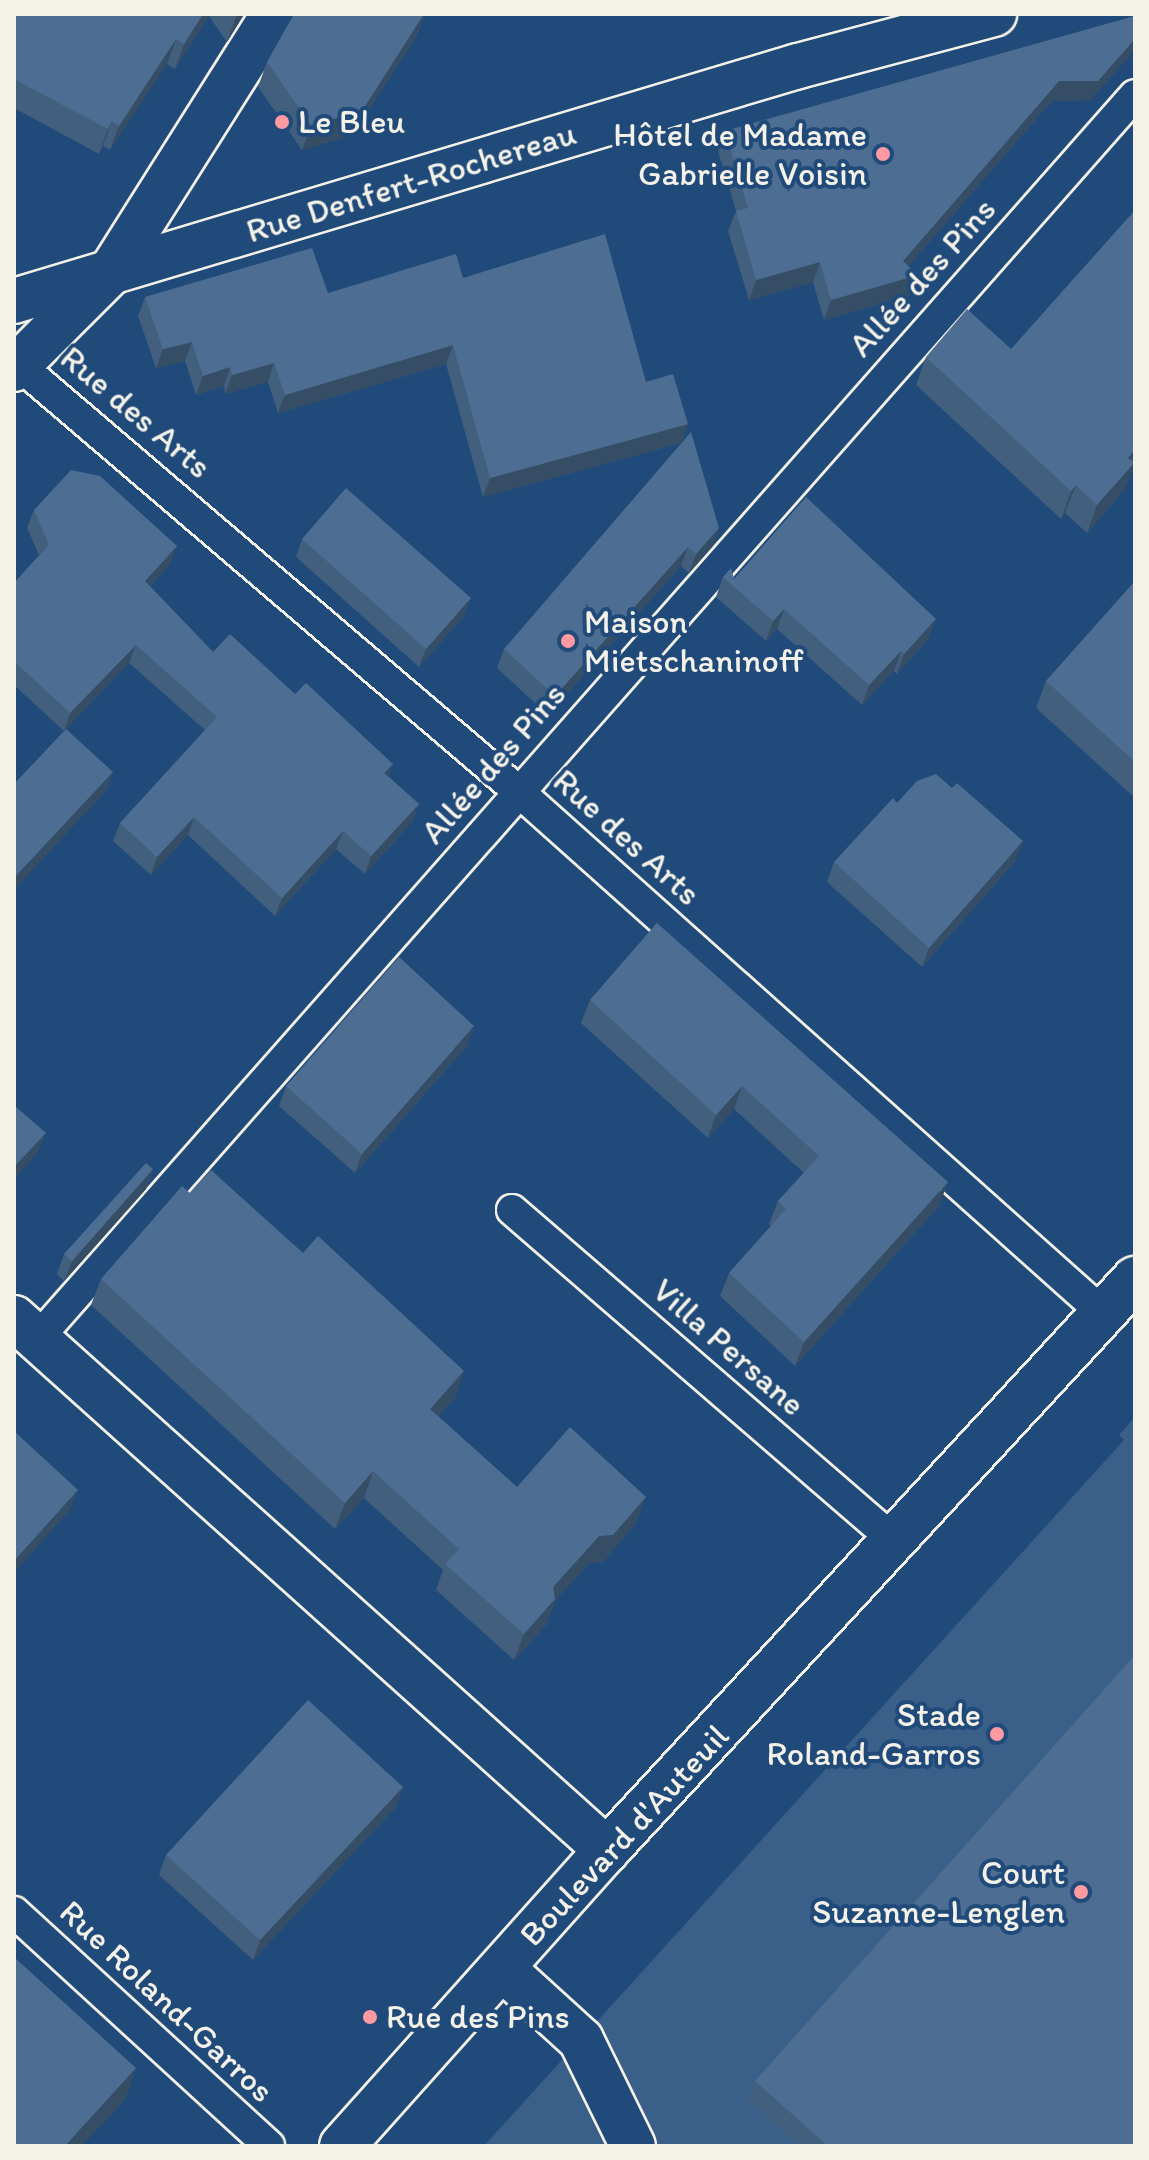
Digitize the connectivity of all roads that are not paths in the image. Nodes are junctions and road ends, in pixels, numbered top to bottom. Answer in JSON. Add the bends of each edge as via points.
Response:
{"nodes":[{"id":1,"x":274,"y":14,"type":"edge"},
{"id":2,"x":994,"y":14,"type":"edge"},
{"id":3,"x":1135,"y":95,"type":"edge"},
{"id":4,"x":110,"y":273,"type":"junction"},
{"id":5,"x":14,"y":301,"type":"edge"},
{"id":6,"x":16,"y":366,"type":"edge"},
{"id":7,"x":518,"y":791,"type":"junction"},
{"id":8,"x":512,"y":1210,"type":"dead end"},
{"id":9,"x":1135,"y":1279,"type":"edge"},
{"id":10,"x":1104,"y":1314,"type":"junction"},
{"id":11,"x":26,"y":1329,"type":"edge"},
{"id":12,"x":896,"y":1542,"type":"junction"},
{"id":13,"x":607,"y":1850,"type":"junction"},
{"id":14,"x":14,"y":1912,"type":"edge"},
{"id":15,"x":502,"y":1968,"type":"junction"},
{"id":16,"x":269,"y":2146,"type":"edge"},
{"id":17,"x":342,"y":2146,"type":"edge"},
{"id":18,"x":633,"y":2146,"type":"edge"}],
"edges":[{"from":1,"to":4,"type":"street"},
{"from":2,"to":4,"type":"street","name":"Rue Denfert-Rochereau","via":[[798,66]]},
{"from":3,"to":7,"type":"lane","name":"Allée des Pins"},
{"from":4,"to":5,"type":"street","name":"Rue Denfert-Rochereau"},
{"from":4,"to":6,"type":"street"},
{"from":6,"to":7,"type":"lane","name":"Rue des Arts"},
{"from":7,"to":10,"type":"lane","name":"Rue des Arts"},
{"from":7,"to":11,"type":"lane","name":"Allée des Pins"},
{"from":8,"to":12,"type":"lane","name":"Villa Persane"},
{"from":9,"to":10,"type":"street","name":"Boulevard d'Auteuil"},
{"from":10,"to":12,"type":"street","name":"Boulevard d'Auteuil"},
{"from":11,"to":13,"type":"street"},
{"from":12,"to":13,"type":"street","name":"Boulevard d'Auteuil"},
{"from":13,"to":15,"type":"street","name":"Boulevard d'Auteuil"},
{"from":14,"to":16,"type":"lane","name":"Rue Roland-Garros"},
{"from":15,"to":17,"type":"street","name":"Boulevard d'Auteuil"},
{"from":15,"to":18,"type":"street","via":[[581,2040]]}]}
